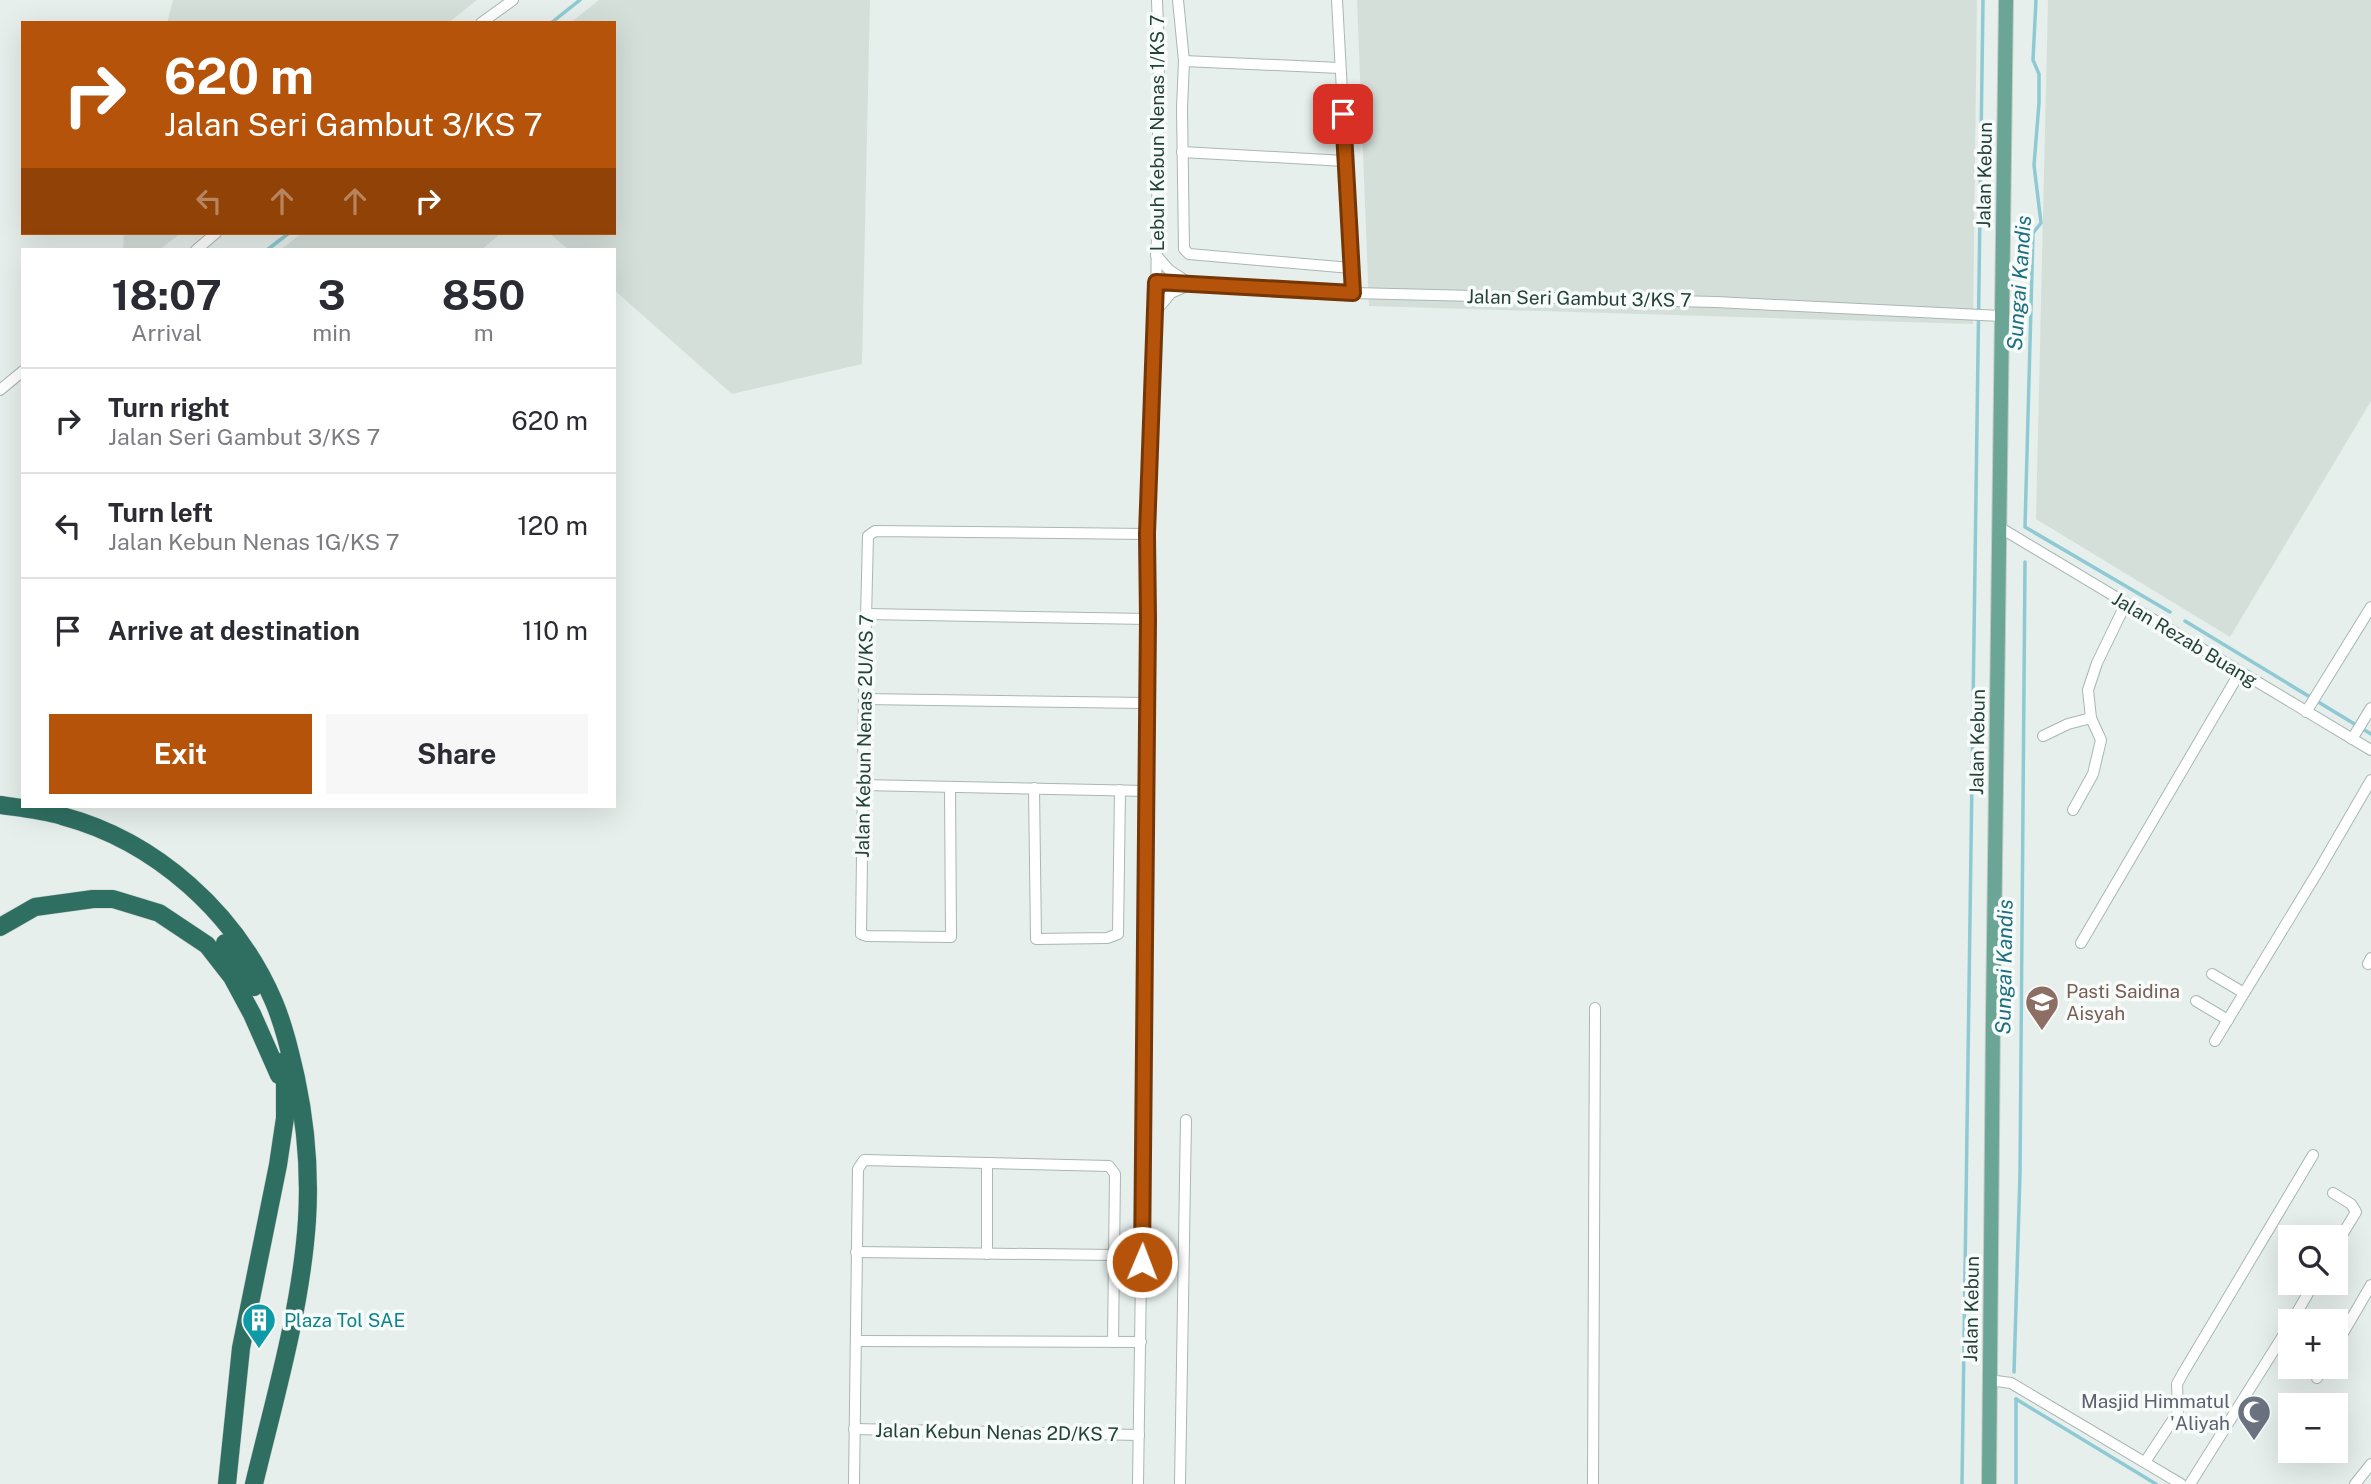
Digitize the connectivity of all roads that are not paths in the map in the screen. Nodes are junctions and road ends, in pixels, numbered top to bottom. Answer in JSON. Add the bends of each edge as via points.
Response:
{"nodes":[{"id":1,"x":513,"y":0,"type":"edge"},
{"id":2,"x":1157,"y":0,"type":"edge"},
{"id":3,"x":1178,"y":0,"type":"edge"},
{"id":4,"x":1337,"y":0,"type":"edge"},
{"id":5,"x":2006,"y":0,"type":"edge"},
{"id":6,"x":484,"y":21,"type":"edge"},
{"id":7,"x":1184,"y":61,"type":"junction"},
{"id":8,"x":1340,"y":68,"type":"junction"},
{"id":9,"x":1182,"y":152,"type":"junction"},
{"id":10,"x":1345,"y":160,"type":"junction"},
{"id":11,"x":214,"y":235,"type":"edge"},
{"id":12,"x":198,"y":248,"type":"edge"},
{"id":13,"x":1156,"y":255,"type":"junction"},
{"id":14,"x":1351,"y":268,"type":"junction"},
{"id":15,"x":1156,"y":282,"type":"junction"},
{"id":16,"x":1192,"y":284,"type":"junction"},
{"id":17,"x":1353,"y":293,"type":"junction"},
{"id":18,"x":1156,"y":311,"type":"junction"},
{"id":19,"x":2001,"y":316,"type":"junction"},
{"id":20,"x":21,"y":373,"type":"edge"},
{"id":21,"x":0,"y":390,"type":"edge"},
{"id":22,"x":1999,"y":527,"type":"junction"},
{"id":23,"x":1147,"y":534,"type":"junction"},
{"id":24,"x":2126,"y":603,"type":"junction"},
{"id":25,"x":2371,"y":607,"type":"edge"},
{"id":26,"x":866,"y":614,"type":"junction"},
{"id":27,"x":1148,"y":619,"type":"junction"},
{"id":28,"x":2240,"y":672,"type":"junction"},
{"id":29,"x":864,"y":699,"type":"junction"},
{"id":30,"x":1146,"y":703,"type":"junction"},
{"id":31,"x":2371,"y":708,"type":"edge"},
{"id":32,"x":2308,"y":709,"type":"junction"},
{"id":33,"x":2091,"y":718,"type":"junction"},
{"id":34,"x":2043,"y":736,"type":"dead end"},
{"id":35,"x":2354,"y":736,"type":"junction"},
{"id":36,"x":2371,"y":750,"type":"edge"},
{"id":37,"x":2371,"y":780,"type":"edge"},
{"id":38,"x":862,"y":785,"type":"junction"},
{"id":39,"x":950,"y":787,"type":"junction"},
{"id":40,"x":1034,"y":788,"type":"junction"},
{"id":41,"x":1120,"y":790,"type":"junction"},
{"id":42,"x":1146,"y":791,"type":"junction"},
{"id":43,"x":0,"y":805,"type":"edge"},
{"id":44,"x":21,"y":808,"type":"edge"},
{"id":45,"x":23,"y":808,"type":"edge"},
{"id":46,"x":2073,"y":810,"type":"dead end"},
{"id":47,"x":0,"y":927,"type":"edge"},
{"id":48,"x":225,"y":943,"type":"dead end"},
{"id":49,"x":2081,"y":943,"type":"dead end"},
{"id":50,"x":2212,"y":974,"type":"dead end"},
{"id":51,"x":2244,"y":993,"type":"junction"},
{"id":52,"x":2196,"y":1001,"type":"dead end"},
{"id":53,"x":1595,"y":1008,"type":"dead end"},
{"id":54,"x":2228,"y":1020,"type":"junction"},
{"id":55,"x":2215,"y":1041,"type":"dead end"},
{"id":56,"x":285,"y":1088,"type":"junction"},
{"id":57,"x":1186,"y":1120,"type":"dead end"},
{"id":58,"x":2313,"y":1155,"type":"dead end"},
{"id":59,"x":987,"y":1163,"type":"junction"},
{"id":60,"x":2333,"y":1193,"type":"dead end"},
{"id":61,"x":2348,"y":1225,"type":"edge"},
{"id":62,"x":856,"y":1252,"type":"junction"},
{"id":63,"x":987,"y":1254,"type":"junction"},
{"id":64,"x":1115,"y":1255,"type":"junction"},
{"id":65,"x":2371,"y":1285,"type":"edge"},
{"id":66,"x":2348,"y":1324,"type":"edge"},
{"id":67,"x":856,"y":1341,"type":"junction"},
{"id":68,"x":1113,"y":1342,"type":"junction"},
{"id":69,"x":1141,"y":1342,"type":"junction"},
{"id":70,"x":2278,"y":1343,"type":"edge"},
{"id":71,"x":1989,"y":1380,"type":"junction"},
{"id":72,"x":855,"y":1429,"type":"junction"},
{"id":73,"x":1139,"y":1435,"type":"junction"},
{"id":74,"x":2144,"y":1462,"type":"junction"},
{"id":75,"x":2371,"y":1464,"type":"edge"},
{"id":76,"x":227,"y":1484,"type":"edge"},
{"id":77,"x":254,"y":1484,"type":"edge"},
{"id":78,"x":854,"y":1484,"type":"edge"},
{"id":79,"x":1138,"y":1484,"type":"edge"},
{"id":80,"x":1180,"y":1484,"type":"edge"},
{"id":81,"x":1593,"y":1484,"type":"edge"},
{"id":82,"x":1989,"y":1484,"type":"edge"},
{"id":83,"x":2181,"y":1484,"type":"edge"},
{"id":84,"x":2190,"y":1484,"type":"edge"},
{"id":85,"x":2355,"y":1484,"type":"edge"}],
"edges":[{"from":1,"to":6,"type":"street"},
{"from":2,"to":13,"type":"street","name":"Lebuh Kebun Nenas 1/KS 7"},
{"from":3,"to":7,"type":"street"},
{"from":4,"to":8,"type":"street"},
{"from":5,"to":19,"type":"main road","name":"Jalan Kebun"},
{"from":7,"to":8,"type":"street"},
{"from":7,"to":9,"type":"street"},
{"from":8,"to":10,"type":"street"},
{"from":9,"to":10,"type":"street"},
{"from":9,"to":14,"type":"street","via":[[1184,249],[1189,254]]},
{"from":10,"to":14,"type":"street"},
{"from":11,"to":12,"type":"street"},
{"from":13,"to":15,"type":"street","name":"Lebuh Kebun Nenas 1/KS 7"},
{"from":13,"to":16,"type":"street","via":[[1169,270]]},
{"from":14,"to":17,"type":"street"},
{"from":15,"to":16,"type":"street","name":"Jalan Seri Gambut 3/KS 7"},
{"from":15,"to":18,"type":"street","name":"Lebuh Kebun Nenas 1/KS 7"},
{"from":16,"to":17,"type":"street","name":"Jalan Seri Gambut 3/KS 7"},
{"from":16,"to":18,"type":"street","via":[[1171,293]]},
{"from":17,"to":19,"type":"street","name":"Jalan Seri Gambut 3/KS 7","via":[[1665,300]]},
{"from":18,"to":23,"type":"street","name":"Lebuh Kebun Nenas 1/KS 7"},
{"from":19,"to":22,"type":"main road","name":"Jalan Kebun"},
{"from":20,"to":21,"type":"street"},
{"from":22,"to":24,"type":"street","name":"Jalan Rezab Buang"},
{"from":22,"to":71,"type":"main road","name":"Jalan Kebun"},
{"from":23,"to":26,"type":"street","name":"Jalan Kebun Nenas 2U/KS 7","via":[[875,531],[868,536]]},
{"from":23,"to":27,"type":"street","name":"Lebuh Kebun Nenas 1/KS 7"},
{"from":24,"to":28,"type":"street","name":"Jalan Rezab Buang"},
{"from":24,"to":33,"type":"street","via":[[2096,663],[2088,690]]},
{"from":25,"to":32,"type":"street"},
{"from":26,"to":27,"type":"street"},
{"from":26,"to":29,"type":"street","name":"Jalan Kebun Nenas 2U/KS 7"},
{"from":27,"to":30,"type":"street","name":"Lebuh Kebun Nenas 1/KS 7"},
{"from":28,"to":32,"type":"street","name":"Jalan Rezab Buang"},
{"from":28,"to":49,"type":"street"},
{"from":29,"to":30,"type":"street"},
{"from":29,"to":38,"type":"street","name":"Jalan Kebun Nenas 2U/KS 7"},
{"from":30,"to":42,"type":"street","name":"Lebuh Kebun Nenas 1/KS 7"},
{"from":31,"to":35,"type":"street"},
{"from":32,"to":35,"type":"street","name":"Jalan Rezab Buang"},
{"from":33,"to":34,"type":"street"},
{"from":33,"to":46,"type":"street","via":[[2101,740],[2093,774]]},
{"from":35,"to":36,"type":"street","name":"Jalan Rezab Buang"},
{"from":37,"to":51,"type":"street"},
{"from":38,"to":39,"type":"street"},
{"from":38,"to":39,"type":"street","name":"Jalan Kebun Nenas 2U/KS 7","via":[[860,931],[867,936],[951,937]]},
{"from":39,"to":40,"type":"street"},
{"from":40,"to":41,"type":"street"},
{"from":40,"to":41,"type":"street","via":[[1036,939],[1115,937]]},
{"from":41,"to":42,"type":"street"},
{"from":42,"to":69,"type":"street","name":"Lebuh Kebun Nenas 1/KS 7"},
{"from":43,"to":44,"type":"highway"},
{"from":45,"to":77,"type":"highway","via":[[95,828],[176,874],[234,934],[279,1016],[304,1116],[307,1220],[288,1343]]},
{"from":47,"to":56,"type":"highway","via":[[35,907],[93,899],[137,905],[168,918],[207,945],[232,977]]},
{"from":48,"to":56,"type":"highway","via":[[266,1013]]},
{"from":50,"to":51,"type":"street"},
{"from":51,"to":54,"type":"street"},
{"from":52,"to":54,"type":"street"},
{"from":53,"to":81,"type":"street"},
{"from":54,"to":55,"type":"street"},
{"from":56,"to":76,"type":"highway","via":[[278,1165],[241,1348]]},
{"from":57,"to":80,"type":"street"},
{"from":58,"to":74,"type":"street","via":[[2183,1373],[2177,1384],[2178,1412]]},
{"from":59,"to":62,"type":"street","via":[[864,1160],[858,1169]]},
{"from":59,"to":63,"type":"street"},
{"from":59,"to":64,"type":"street","via":[[1109,1166],[1115,1174]]},
{"from":60,"to":61,"type":"street","via":[[2351,1203],[2356,1212]]},
{"from":62,"to":63,"type":"street"},
{"from":62,"to":67,"type":"street"},
{"from":63,"to":64,"type":"street"},
{"from":64,"to":68,"type":"street"},
{"from":65,"to":66,"type":"street"},
{"from":67,"to":68,"type":"street"},
{"from":67,"to":72,"type":"street"},
{"from":68,"to":69,"type":"street"},
{"from":69,"to":73,"type":"street","name":"Lebuh Kebun Nenas 1/KS 7"},
{"from":70,"to":84,"type":"street"},
{"from":71,"to":74,"type":"street","via":[[2011,1382]]},
{"from":71,"to":82,"type":"main road","name":"Jalan Kebun"},
{"from":72,"to":73,"type":"street","name":"Jalan Kebun Nenas 2D/KS 7"},
{"from":72,"to":78,"type":"street"},
{"from":73,"to":79,"type":"street","name":"Lebuh Kebun Nenas 1/KS 7"},
{"from":74,"to":83,"type":"street"},
{"from":75,"to":85,"type":"street"}]}
